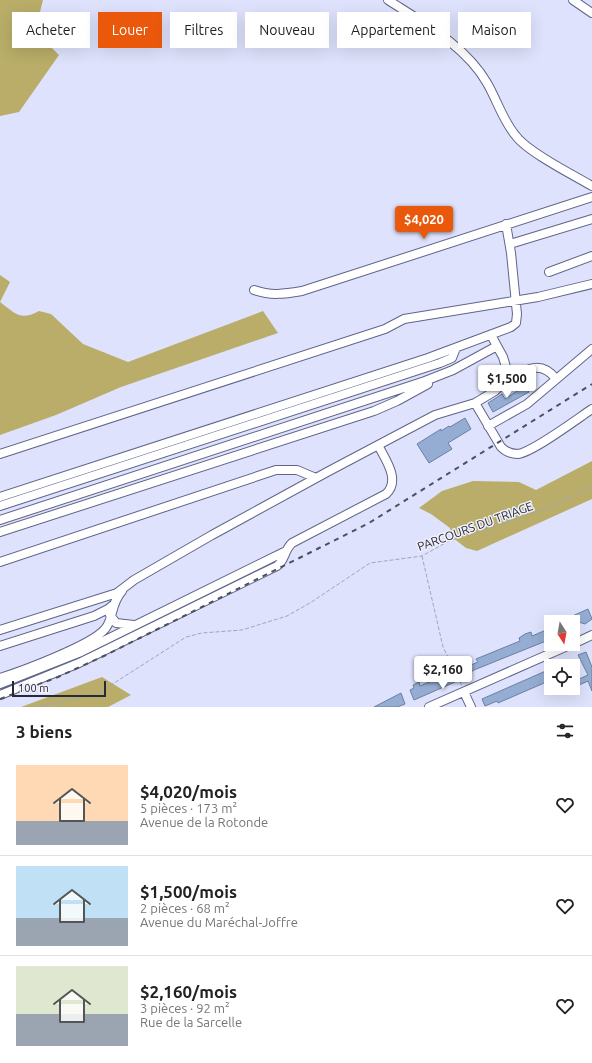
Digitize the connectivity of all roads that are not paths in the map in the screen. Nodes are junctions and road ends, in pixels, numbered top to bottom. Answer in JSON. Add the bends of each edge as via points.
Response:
{"nodes":[{"id":1,"x":388,"y":0,"type":"edge"},
{"id":2,"x":573,"y":0,"type":"edge"},
{"id":3,"x":592,"y":13,"type":"edge"},
{"id":4,"x":592,"y":186,"type":"edge"},
{"id":5,"x":592,"y":197,"type":"edge"},
{"id":6,"x":592,"y":219,"type":"edge"},
{"id":7,"x":506,"y":224,"type":"junction"},
{"id":8,"x":510,"y":244,"type":"junction"},
{"id":9,"x":592,"y":256,"type":"edge"},
{"id":10,"x":548,"y":272,"type":"dead end"},
{"id":11,"x":592,"y":284,"type":"edge"},
{"id":12,"x":254,"y":290,"type":"dead end"},
{"id":13,"x":516,"y":300,"type":"junction"},
{"id":14,"x":491,"y":335,"type":"junction"},
{"id":15,"x":497,"y":346,"type":"junction"},
{"id":16,"x":456,"y":348,"type":"junction"},
{"id":17,"x":592,"y":349,"type":"edge"},
{"id":18,"x":440,"y":375,"type":"junction"},
{"id":19,"x":556,"y":379,"type":"junction"},
{"id":20,"x":504,"y":382,"type":"junction"},
{"id":21,"x":475,"y":403,"type":"junction"},
{"id":22,"x":592,"y":409,"type":"edge"},
{"id":23,"x":488,"y":426,"type":"junction"},
{"id":24,"x":279,"y":430,"type":"junction"},
{"id":25,"x":283,"y":440,"type":"junction"},
{"id":26,"x":378,"y":445,"type":"junction"},
{"id":27,"x":0,"y":454,"type":"edge"},
{"id":28,"x":316,"y":478,"type":"junction"},
{"id":29,"x":0,"y":498,"type":"edge"},
{"id":30,"x":0,"y":506,"type":"edge"},
{"id":31,"x":0,"y":520,"type":"edge"},
{"id":32,"x":0,"y":532,"type":"edge"},
{"id":33,"x":284,"y":552,"type":"junction"},
{"id":34,"x":0,"y":562,"type":"edge"},
{"id":35,"x":123,"y":590,"type":"junction"},
{"id":36,"x":113,"y":605,"type":"junction"},
{"id":37,"x":110,"y":615,"type":"junction"},
{"id":38,"x":144,"y":622,"type":"junction"},
{"id":39,"x":0,"y":630,"type":"edge"},
{"id":40,"x":592,"y":635,"type":"edge"},
{"id":41,"x":580,"y":641,"type":"edge"},
{"id":42,"x":0,"y":646,"type":"edge"},
{"id":43,"x":557,"y":651,"type":"edge"},
{"id":44,"x":0,"y":678,"type":"edge"},
{"id":45,"x":0,"y":684,"type":"edge"},
{"id":46,"x":464,"y":692,"type":"junction"},
{"id":47,"x":0,"y":695,"type":"edge"},
{"id":48,"x":429,"y":707,"type":"edge"},
{"id":49,"x":471,"y":707,"type":"edge"}],
"edges":[{"from":1,"to":4,"type":"street","via":[[440,34],[473,64],[487,82],[516,136],[529,148]]},
{"from":2,"to":3,"type":"street"},
{"from":5,"to":7,"type":"street"},
{"from":6,"to":8,"type":"street"},
{"from":7,"to":8,"type":"street"},
{"from":7,"to":12,"type":"street","via":[[302,291],[281,295]]},
{"from":8,"to":13,"type":"street"},
{"from":9,"to":10,"type":"street"},
{"from":11,"to":13,"type":"street"},
{"from":13,"to":14,"type":"street","via":[[516,323]]},
{"from":13,"to":27,"type":"street","via":[[404,319],[385,329]]},
{"from":14,"to":15,"type":"street"},
{"from":14,"to":16,"type":"street"},
{"from":15,"to":18,"type":"street"},
{"from":15,"to":20,"type":"street","via":[[505,362]]},
{"from":16,"to":29,"type":"street"},
{"from":16,"to":30,"type":"street","via":[[452,358],[440,363]]},
{"from":17,"to":19,"type":"street"},
{"from":18,"to":24,"type":"street"},
{"from":18,"to":25,"type":"street","via":[[418,390],[379,409]]},
{"from":19,"to":20,"type":"street","via":[[547,370],[538,367],[526,370]]},
{"from":19,"to":23,"type":"street","via":[[527,404]]},
{"from":20,"to":21,"type":"street","via":[[495,391]]},
{"from":21,"to":23,"type":"street"},
{"from":21,"to":26,"type":"street","via":[[435,415]]},
{"from":22,"to":23,"type":"street","via":[[519,454],[505,451]]},
{"from":24,"to":25,"type":"street"},
{"from":24,"to":31,"type":"street"},
{"from":25,"to":32,"type":"street"},
{"from":26,"to":28,"type":"street"},
{"from":26,"to":33,"type":"street","via":[[393,478],[390,491],[296,541]]},
{"from":28,"to":34,"type":"street","via":[[297,470],[276,470]]},
{"from":28,"to":35,"type":"street","via":[[134,580]]},
{"from":33,"to":38,"type":"street"},
{"from":33,"to":47,"type":"street","via":[[281,562],[271,569],[79,663]]},
{"from":35,"to":36,"type":"street"},
{"from":35,"to":39,"type":"street"},
{"from":36,"to":37,"type":"street"},
{"from":36,"to":42,"type":"street","via":[[94,616]]},
{"from":37,"to":38,"type":"street","via":[[120,625]]},
{"from":37,"to":44,"type":"street","via":[[104,630],[90,640]]},
{"from":38,"to":45,"type":"street","via":[[57,663]]},
{"from":40,"to":41,"type":"street"},
{"from":43,"to":46,"type":"street"},
{"from":46,"to":48,"type":"street"},
{"from":46,"to":49,"type":"street"}]}
